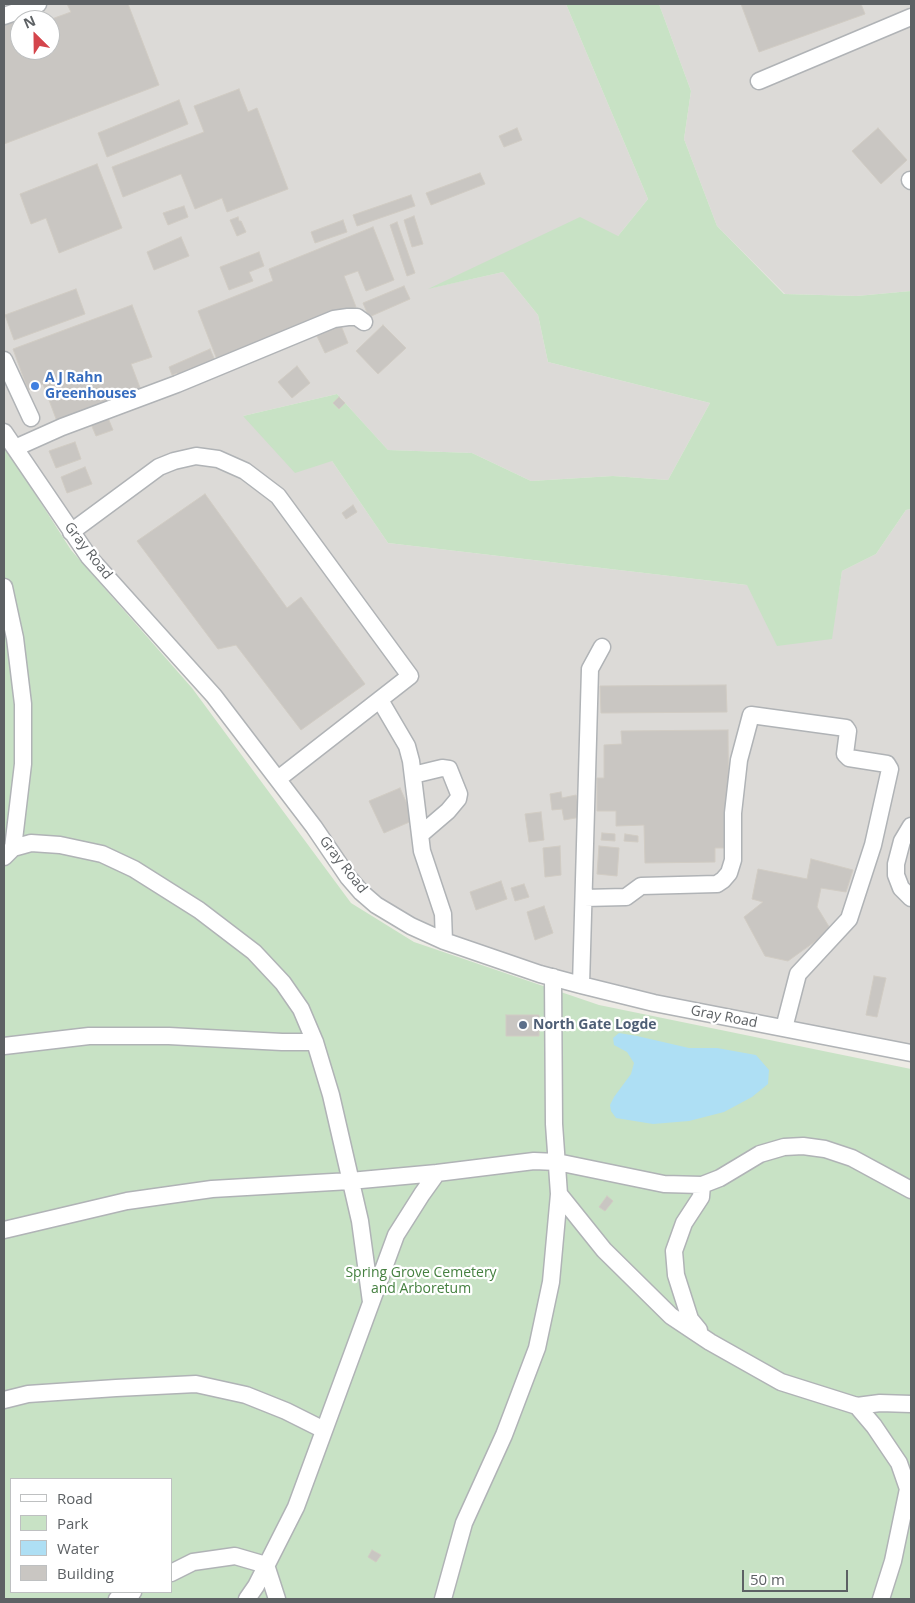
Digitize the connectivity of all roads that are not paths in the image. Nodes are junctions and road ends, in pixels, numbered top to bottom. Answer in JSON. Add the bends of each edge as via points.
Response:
{"nodes":[{"id":1,"x":38,"y":4,"type":"edge"},
{"id":2,"x":4,"y":16,"type":"edge"},
{"id":3,"x":911,"y":17,"type":"edge"},
{"id":4,"x":759,"y":81,"type":"dead end"},
{"id":5,"x":364,"y":322,"type":"dead end"},
{"id":6,"x":4,"y":360,"type":"edge"},
{"id":7,"x":31,"y":418,"type":"dead end"},
{"id":8,"x":4,"y":432,"type":"edge"},
{"id":9,"x":15,"y":448,"type":"junction"},
{"id":10,"x":71,"y":532,"type":"junction"},
{"id":11,"x":4,"y":587,"type":"edge"},
{"id":12,"x":602,"y":647,"type":"dead end"},
{"id":13,"x":380,"y":700,"type":"junction"},
{"id":14,"x":413,"y":775,"type":"junction"},
{"id":15,"x":278,"y":779,"type":"junction"},
{"id":16,"x":911,"y":826,"type":"edge"},
{"id":17,"x":420,"y":835,"type":"junction"},
{"id":18,"x":8,"y":852,"type":"edge"},
{"id":19,"x":584,"y":898,"type":"junction"},
{"id":20,"x":911,"y":898,"type":"edge"},
{"id":21,"x":444,"y":941,"type":"junction"},
{"id":22,"x":552,"y":977,"type":"junction"},
{"id":23,"x":581,"y":985,"type":"junction"},
{"id":24,"x":784,"y":1028,"type":"junction"},
{"id":25,"x":315,"y":1042,"type":"junction"},
{"id":26,"x":4,"y":1046,"type":"edge"},
{"id":27,"x":911,"y":1053,"type":"edge"},
{"id":28,"x":556,"y":1162,"type":"junction"},
{"id":29,"x":437,"y":1173,"type":"junction"},
{"id":30,"x":350,"y":1181,"type":"junction"},
{"id":31,"x":702,"y":1185,"type":"junction"},
{"id":32,"x":911,"y":1190,"type":"edge"},
{"id":33,"x":559,"y":1194,"type":"junction"},
{"id":34,"x":4,"y":1230,"type":"edge"},
{"id":35,"x":371,"y":1302,"type":"junction"},
{"id":36,"x":710,"y":1342,"type":"junction"},
{"id":37,"x":4,"y":1400,"type":"edge"},
{"id":38,"x":911,"y":1404,"type":"edge"},
{"id":39,"x":857,"y":1406,"type":"junction"},
{"id":40,"x":324,"y":1430,"type":"junction"},
{"id":41,"x":909,"y":1487,"type":"edge"},
{"id":42,"x":266,"y":1565,"type":"junction"},
{"id":43,"x":172,"y":1572,"type":"edge"},
{"id":44,"x":131,"y":1593,"type":"edge"},
{"id":45,"x":117,"y":1599,"type":"edge"},
{"id":46,"x":247,"y":1599,"type":"edge"},
{"id":47,"x":277,"y":1599,"type":"edge"},
{"id":48,"x":443,"y":1599,"type":"edge"},
{"id":49,"x":881,"y":1599,"type":"edge"}],
"edges":[{"from":1,"to":2,"type":"street"},
{"from":3,"to":4,"type":"street"},
{"from":5,"to":9,"type":"street","via":[[348,316],[334,319]]},
{"from":6,"to":7,"type":"street"},
{"from":8,"to":9,"type":"street","name":"Gray Road"},
{"from":9,"to":10,"type":"street","name":"Gray Road"},
{"from":10,"to":13,"type":"street","via":[[159,467],[174,461],[196,456],[218,459],[245,471],[278,496],[410,676]]},
{"from":10,"to":15,"type":"street","name":"Gray Road","via":[[89,558],[214,696]]},
{"from":11,"to":18,"type":"street","via":[[16,638],[23,704],[23,764]]},
{"from":12,"to":19,"type":"street","via":[[590,669]]},
{"from":13,"to":14,"type":"street","via":[[407,746]]},
{"from":13,"to":15,"type":"street"},
{"from":14,"to":17,"type":"street"},
{"from":14,"to":17,"type":"street","via":[[450,769],[459,794],[448,811]]},
{"from":15,"to":21,"type":"street","name":"Gray Road","via":[[361,892],[411,926]]},
{"from":16,"to":20,"type":"street","via":[[902,841],[896,875],[901,888]]},
{"from":17,"to":21,"type":"street","via":[[422,851],[443,914]]},
{"from":18,"to":25,"type":"street","via":[[31,844],[60,844],[102,854],[134,869],[199,910],[254,952],[283,983],[301,1009]]},
{"from":19,"to":23,"type":"street"},
{"from":19,"to":24,"type":"street","via":[[626,897],[641,886],[716,884],[723,880],[734,860],[733,813],[739,760],[751,715],[846,728],[845,754],[849,758],[887,764],[890,769],[888,779],[873,845],[849,919],[798,974]]},
{"from":21,"to":22,"type":"street","name":"Gray Road"},
{"from":22,"to":23,"type":"street","name":"Gray Road"},
{"from":22,"to":28,"type":"street"},
{"from":23,"to":24,"type":"street","name":"Gray Road"},
{"from":24,"to":27,"type":"street","name":"Gray Road"},
{"from":25,"to":26,"type":"street","via":[[89,1036]]},
{"from":25,"to":30,"type":"street","via":[[331,1095]]},
{"from":28,"to":29,"type":"street","via":[[534,1161]]},
{"from":28,"to":31,"type":"street","via":[[664,1184]]},
{"from":28,"to":33,"type":"street"},
{"from":29,"to":30,"type":"street"},
{"from":29,"to":35,"type":"street","via":[[396,1234]]},
{"from":30,"to":34,"type":"street","via":[[202,1190],[127,1201]]},
{"from":30,"to":35,"type":"street","via":[[360,1221]]},
{"from":31,"to":32,"type":"street","via":[[760,1154],[784,1147],[804,1146],[852,1158]]},
{"from":31,"to":36,"type":"street","via":[[701,1197],[684,1223],[674,1251],[676,1276],[690,1319]]},
{"from":33,"to":36,"type":"street","via":[[604,1250],[671,1316]]},
{"from":33,"to":48,"type":"street","via":[[551,1282],[537,1348],[504,1435],[464,1523]]},
{"from":35,"to":40,"type":"street"},
{"from":36,"to":39,"type":"street","via":[[781,1382]]},
{"from":37,"to":40,"type":"street","via":[[28,1394],[196,1384],[246,1395]]},
{"from":38,"to":39,"type":"street","via":[[880,1402]]},
{"from":39,"to":41,"type":"street","via":[[899,1463]]},
{"from":40,"to":42,"type":"street","via":[[296,1506]]},
{"from":41,"to":49,"type":"street"},
{"from":42,"to":43,"type":"street","via":[[235,1556],[193,1562]]},
{"from":42,"to":46,"type":"street"},
{"from":42,"to":47,"type":"street"},
{"from":44,"to":45,"type":"street"}]}
